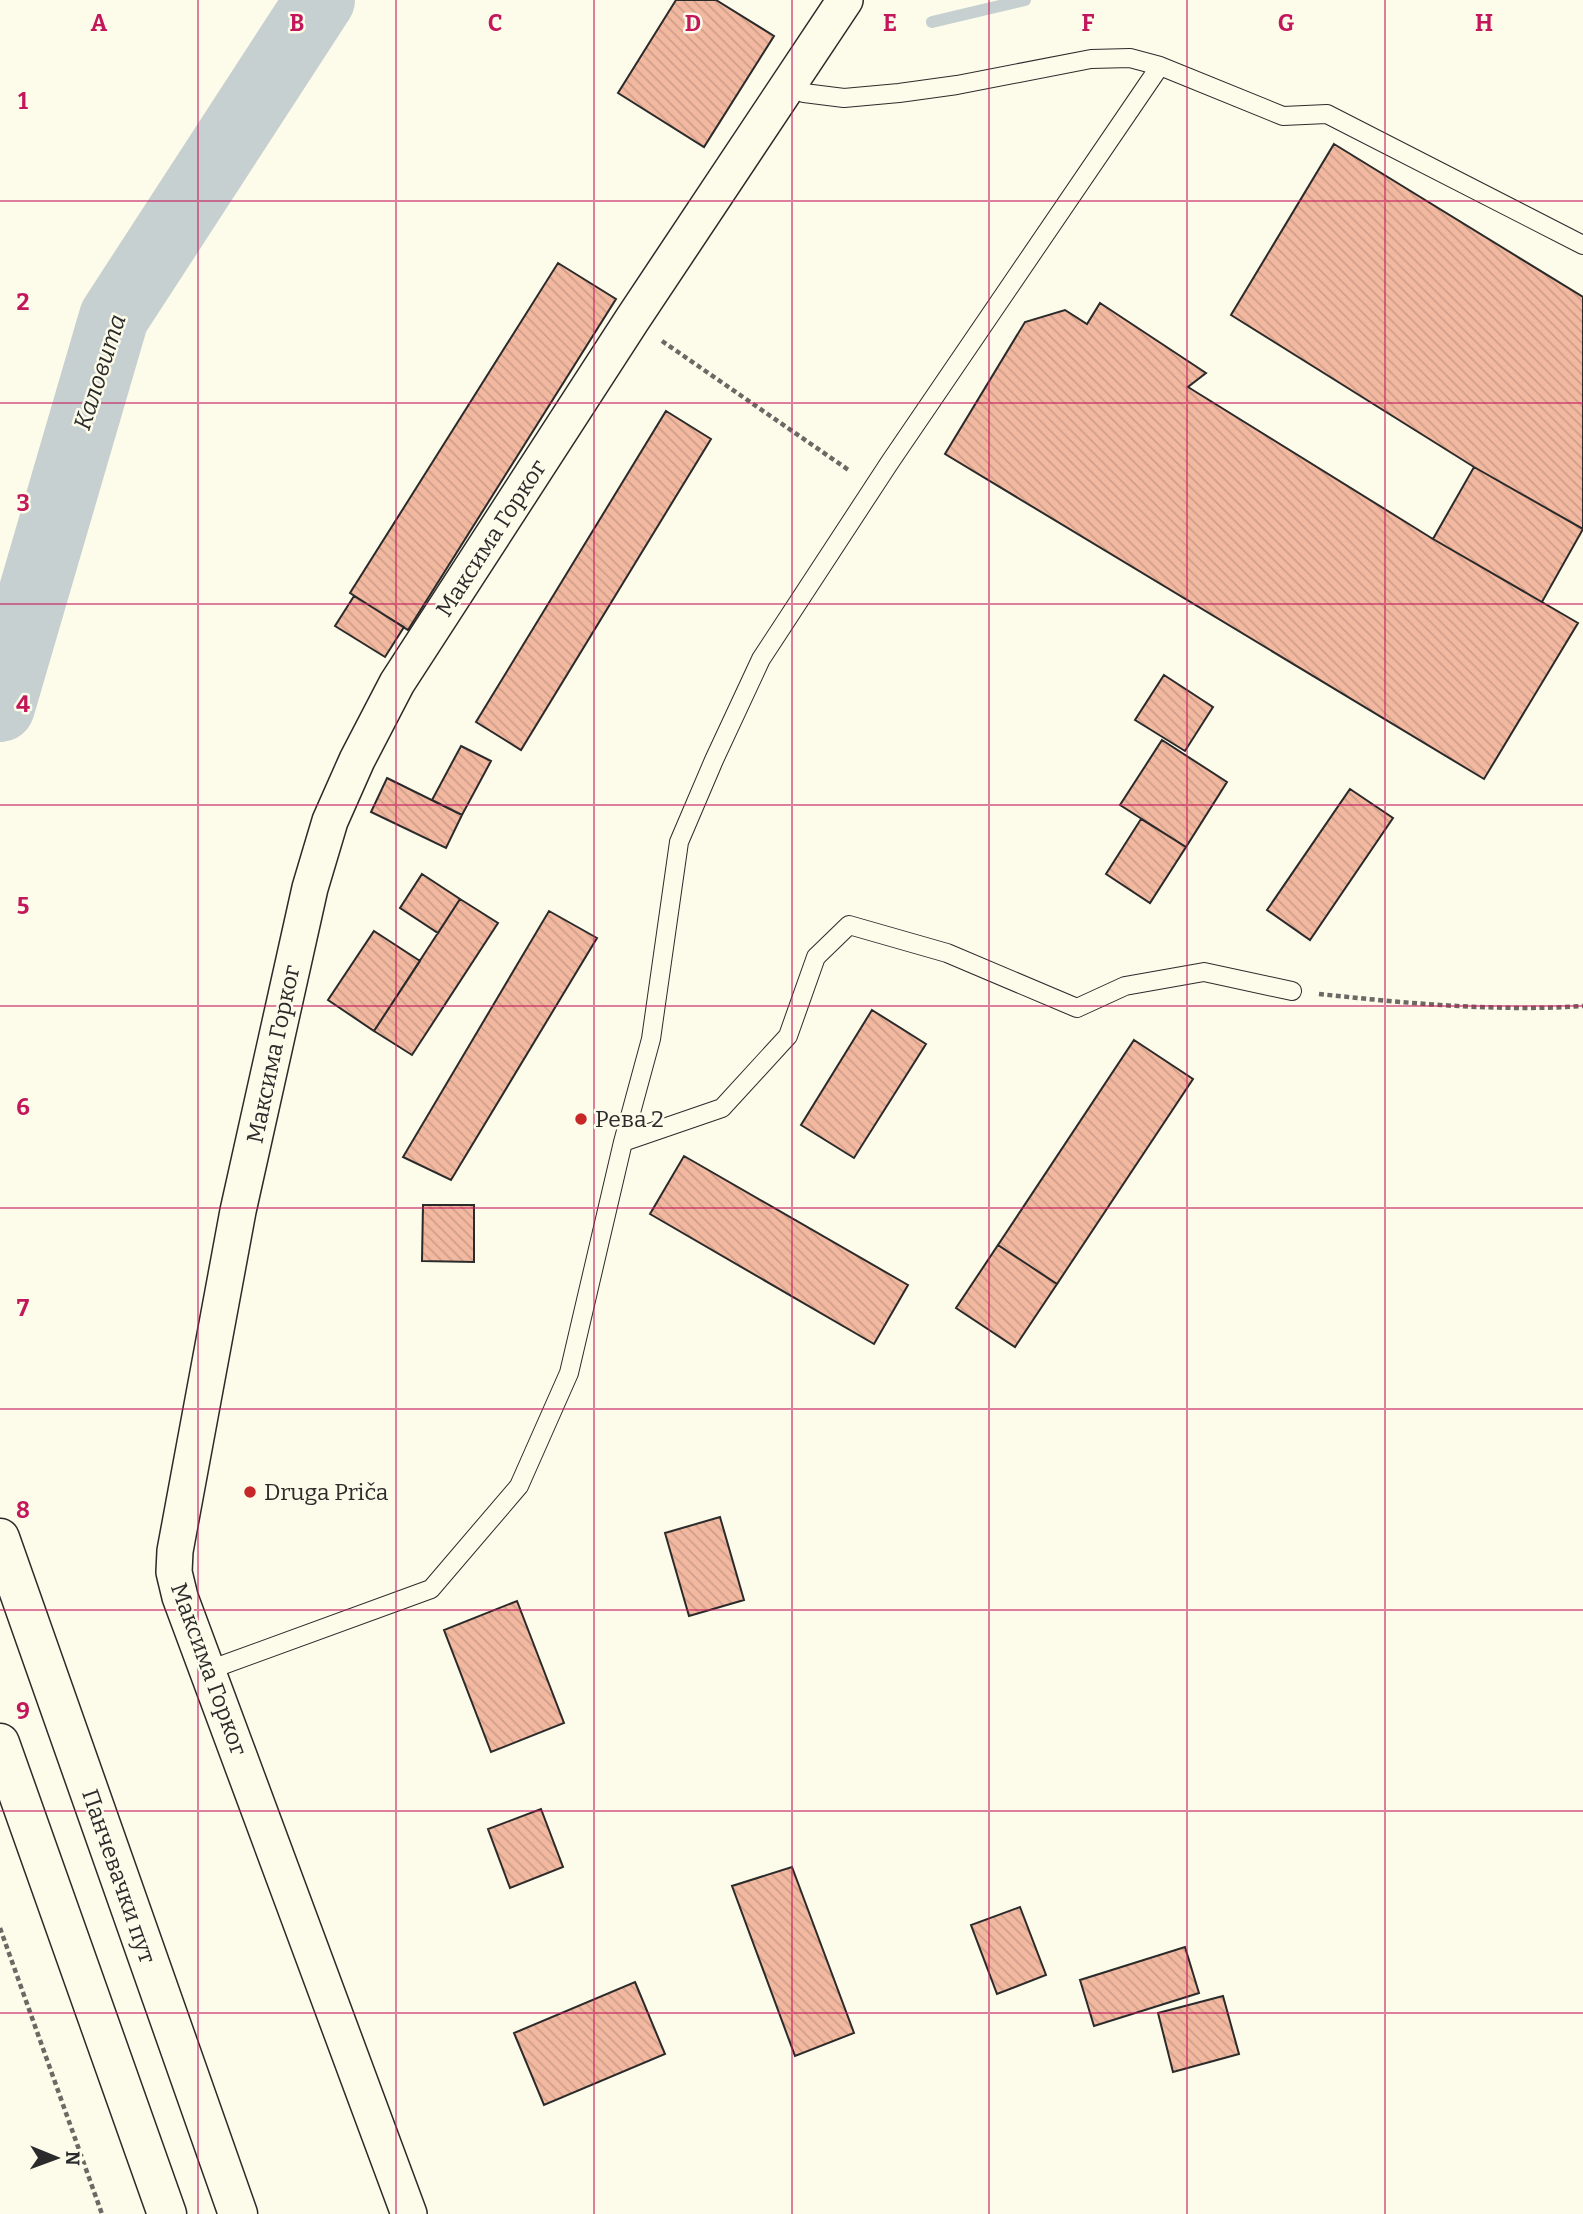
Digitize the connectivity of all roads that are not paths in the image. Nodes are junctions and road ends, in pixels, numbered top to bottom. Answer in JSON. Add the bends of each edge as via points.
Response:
{"nodes":[{"id":1,"x":845,"y":0,"type":"edge"},
{"id":2,"x":1160,"y":66,"type":"junction"},
{"id":3,"x":791,"y":84,"type":"junction"},
{"id":4,"x":1583,"y":246,"type":"edge"},
{"id":5,"x":1292,"y":991,"type":"road end"},
{"id":6,"x":623,"y":1142,"type":"junction"},
{"id":7,"x":0,"y":1538,"type":"edge"},
{"id":8,"x":209,"y":1670,"type":"junction"},
{"id":9,"x":0,"y":1743,"type":"edge"},
{"id":10,"x":167,"y":2214,"type":"edge"},
{"id":11,"x":238,"y":2214,"type":"edge"},
{"id":12,"x":409,"y":2214,"type":"edge"}],
"edges":[{"from":1,"to":3,"type":"street","name":"Максима Горког"},
{"from":2,"to":3,"type":"lane","via":[[1130,58],[1091,60],[957,85],[844,98],[804,93]]},
{"from":2,"to":4,"type":"lane","via":[[1283,116],[1326,114]]},
{"from":2,"to":6,"type":"lane","via":[[761,659],[679,842],[651,1039]]},
{"from":3,"to":8,"type":"street","name":"Максима Горког","via":[[397,683],[330,821],[310,888],[238,1211],[175,1551],[180,1597]]},
{"from":5,"to":6,"type":"lane","via":[[1203,972],[1125,986],[1077,1009],[947,953],[849,925],[816,957],[788,1036],[722,1108]]},
{"from":6,"to":8,"type":"lane","via":[[569,1373],[519,1486],[431,1589]]},
{"from":7,"to":11,"type":"highway","name":"Панчевачки пут"},
{"from":8,"to":12,"type":"street","name":"Максима Горког"},
{"from":9,"to":10,"type":"highway"}]}
